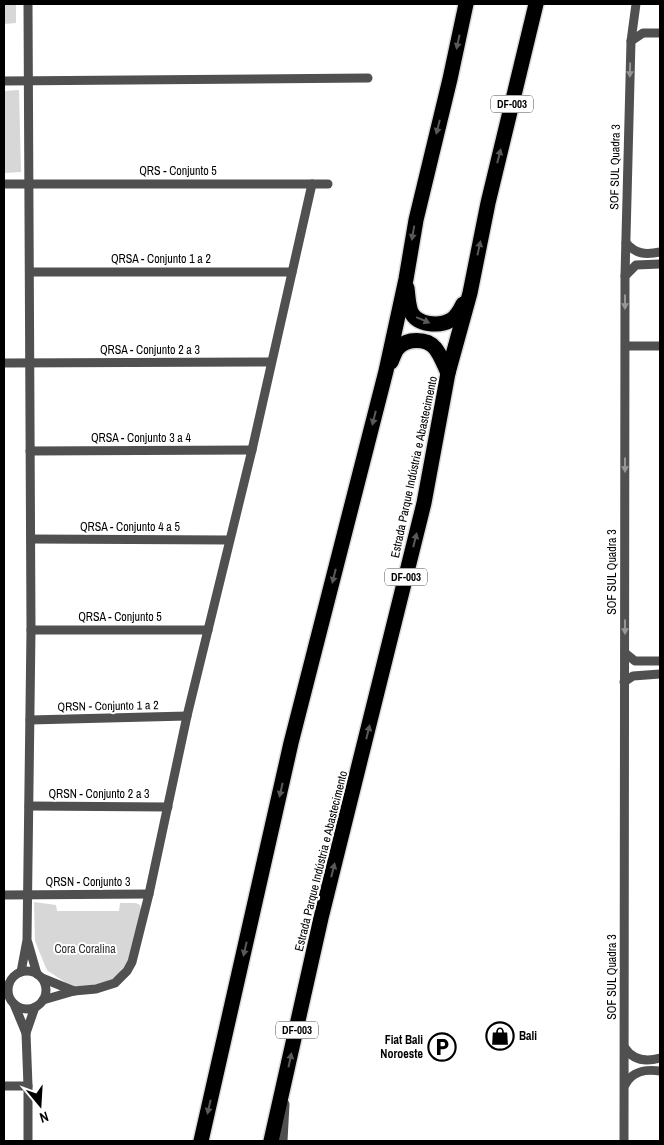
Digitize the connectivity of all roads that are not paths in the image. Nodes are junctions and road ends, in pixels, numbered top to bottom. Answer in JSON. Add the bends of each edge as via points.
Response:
{"nodes":[{"id":1,"x":28,"y":4,"type":"edge"},
{"id":2,"x":466,"y":4,"type":"edge"},
{"id":3,"x":536,"y":4,"type":"edge"},
{"id":4,"x":636,"y":4,"type":"edge"},
{"id":5,"x":660,"y":33,"type":"edge"},
{"id":6,"x":631,"y":41,"type":"junction"},
{"id":7,"x":368,"y":78,"type":"dead end"},
{"id":8,"x":4,"y":80,"type":"edge"},
{"id":9,"x":28,"y":81,"type":"junction"},
{"id":10,"x":28,"y":183,"type":"junction"},
{"id":11,"x":4,"y":184,"type":"edge"},
{"id":12,"x":312,"y":184,"type":"junction"},
{"id":13,"x":328,"y":184,"type":"dead end"},
{"id":14,"x":626,"y":243,"type":"junction"},
{"id":15,"x":660,"y":252,"type":"edge"},
{"id":16,"x":660,"y":264,"type":"edge"},
{"id":17,"x":30,"y":272,"type":"junction"},
{"id":18,"x":292,"y":272,"type":"junction"},
{"id":19,"x":625,"y":276,"type":"junction"},
{"id":20,"x":406,"y":279,"type":"junction"},
{"id":21,"x":470,"y":293,"type":"junction"},
{"id":22,"x":626,"y":346,"type":"junction"},
{"id":23,"x":660,"y":346,"type":"edge"},
{"id":24,"x":4,"y":362,"type":"edge"},
{"id":25,"x":30,"y":362,"type":"junction"},
{"id":26,"x":271,"y":362,"type":"junction"},
{"id":27,"x":386,"y":371,"type":"junction"},
{"id":28,"x":448,"y":373,"type":"junction"},
{"id":29,"x":252,"y":450,"type":"junction"},
{"id":30,"x":30,"y":451,"type":"junction"},
{"id":31,"x":31,"y":539,"type":"junction"},
{"id":32,"x":230,"y":540,"type":"junction"},
{"id":33,"x":31,"y":630,"type":"junction"},
{"id":34,"x":208,"y":630,"type":"junction"},
{"id":35,"x":625,"y":653,"type":"junction"},
{"id":36,"x":660,"y":661,"type":"edge"},
{"id":37,"x":660,"y":674,"type":"edge"},
{"id":38,"x":624,"y":682,"type":"junction"},
{"id":39,"x":187,"y":716,"type":"junction"},
{"id":40,"x":30,"y":720,"type":"junction"},
{"id":41,"x":29,"y":806,"type":"junction"},
{"id":42,"x":168,"y":807,"type":"junction"},
{"id":43,"x":148,"y":894,"type":"junction"},
{"id":44,"x":4,"y":895,"type":"edge"},
{"id":45,"x":28,"y":895,"type":"junction"},
{"id":46,"x":27,"y":940,"type":"junction"},
{"id":47,"x":21,"y":972,"type":"junction"},
{"id":48,"x":40,"y":976,"type":"junction"},
{"id":49,"x":7,"y":983,"type":"edge"},
{"id":50,"x":74,"y":991,"type":"junction"},
{"id":51,"x":9,"y":1000,"type":"edge"},
{"id":52,"x":43,"y":1000,"type":"junction"},
{"id":53,"x":35,"y":1007,"type":"junction"},
{"id":54,"x":26,"y":1033,"type":"junction"},
{"id":55,"x":624,"y":1048,"type":"junction"},
{"id":56,"x":660,"y":1058,"type":"edge"},
{"id":57,"x":660,"y":1070,"type":"edge"},
{"id":58,"x":286,"y":1080,"type":"junction"},
{"id":59,"x":4,"y":1086,"type":"edge"},
{"id":60,"x":28,"y":1086,"type":"junction"},
{"id":61,"x":624,"y":1086,"type":"junction"},
{"id":62,"x":28,"y":1141,"type":"edge"},
{"id":63,"x":201,"y":1141,"type":"edge"},
{"id":64,"x":271,"y":1141,"type":"edge"},
{"id":65,"x":284,"y":1141,"type":"edge"},
{"id":66,"x":624,"y":1141,"type":"edge"}],
"edges":[{"from":1,"to":9,"type":"street"},
{"from":2,"to":20,"type":"highway","one_way":true,"via":[[416,220]]},
{"from":21,"to":3,"type":"highway","name":"Estrada Parque Indústria e Abastecimento","number":"DF-003","one_way":true},
{"from":4,"to":6,"type":"street","name":"SOF SUL Quadra 3"},
{"from":5,"to":6,"type":"street","via":[[644,33]]},
{"from":6,"to":14,"type":"street","name":"SOF SUL Quadra 3","one_way":true},
{"from":7,"to":9,"type":"street"},
{"from":8,"to":9,"type":"street"},
{"from":9,"to":10,"type":"street"},
{"from":10,"to":11,"type":"street","name":"QRS - Conjunto 5"},
{"from":10,"to":12,"type":"street","name":"QRS - Conjunto 5"},
{"from":10,"to":17,"type":"street"},
{"from":12,"to":13,"type":"street","name":"QRS - Conjunto 5"},
{"from":12,"to":18,"type":"street"},
{"from":14,"to":15,"type":"street","via":[[640,254]]},
{"from":14,"to":19,"type":"street","name":"SOF SUL Quadra 3"},
{"from":16,"to":19,"type":"street","via":[[636,265]]},
{"from":17,"to":18,"type":"street","name":"QRSA - Conjunto 1 a 2"},
{"from":17,"to":25,"type":"street"},
{"from":18,"to":26,"type":"street"},
{"from":19,"to":22,"type":"street","name":"SOF SUL Quadra 3","one_way":true},
{"from":20,"to":21,"type":"highway","one_way":true,"via":[[411,312],[426,324],[451,320]]},
{"from":20,"to":27,"type":"highway"},
{"from":21,"to":28,"type":"highway","name":"Estrada Parque Indústria e Abastecimento","number":"DF-003"},
{"from":22,"to":23,"type":"street"},
{"from":22,"to":35,"type":"street","name":"SOF SUL Quadra 3","one_way":true},
{"from":24,"to":25,"type":"street","name":"QRSA - Conjunto 2 a 3"},
{"from":25,"to":26,"type":"street","name":"QRSA - Conjunto 2 a 3"},
{"from":25,"to":30,"type":"street"},
{"from":26,"to":29,"type":"street"},
{"from":27,"to":28,"type":"highway","via":[[398,348],[406,342],[418,340],[435,347]]},
{"from":27,"to":63,"type":"highway","one_way":true,"via":[[291,743]]},
{"from":58,"to":28,"type":"highway","name":"Estrada Parque Indústria e Abastecimento","number":"DF-003","one_way":true,"via":[[323,908],[424,503]]},
{"from":29,"to":30,"type":"street","name":"QRSA - Conjunto 3 a 4"},
{"from":29,"to":32,"type":"street"},
{"from":30,"to":31,"type":"street"},
{"from":31,"to":32,"type":"street","name":"QRSA - Conjunto 4 a 5"},
{"from":31,"to":33,"type":"street"},
{"from":32,"to":34,"type":"street"},
{"from":33,"to":34,"type":"street","name":"QRSA - Conjunto 5"},
{"from":33,"to":40,"type":"street"},
{"from":34,"to":39,"type":"street"},
{"from":35,"to":36,"type":"street","via":[[635,661]]},
{"from":35,"to":38,"type":"street","name":"SOF SUL Quadra 3"},
{"from":37,"to":38,"type":"street","via":[[633,676]]},
{"from":38,"to":55,"type":"street","name":"SOF SUL Quadra 3"},
{"from":39,"to":40,"type":"street","name":"QRSN - Conjunto 1 a 2"},
{"from":39,"to":42,"type":"street"},
{"from":40,"to":41,"type":"street"},
{"from":41,"to":42,"type":"street","name":"QRSN - Conjunto 2 a 3"},
{"from":41,"to":45,"type":"street"},
{"from":42,"to":43,"type":"street"},
{"from":43,"to":45,"type":"street","name":"QRSN - Conjunto 3"},
{"from":43,"to":50,"type":"street","via":[[127,971],[115,983],[105,987]]},
{"from":44,"to":45,"type":"street","name":"QRSN - Conjunto 3"},
{"from":45,"to":46,"type":"street"},
{"from":46,"to":47,"type":"street"},
{"from":46,"to":48,"type":"street"},
{"from":47,"to":48,"type":"street","via":[[30,971]]},
{"from":47,"to":49,"type":"street"},
{"from":48,"to":50,"type":"street"},
{"from":48,"to":52,"type":"street","via":[[46,989]]},
{"from":49,"to":51,"type":"street"},
{"from":50,"to":52,"type":"street"},
{"from":51,"to":53,"type":"street","via":[[24,1008]]},
{"from":51,"to":54,"type":"street"},
{"from":52,"to":53,"type":"street"},
{"from":53,"to":54,"type":"street"},
{"from":54,"to":60,"type":"street"},
{"from":55,"to":56,"type":"street","via":[[636,1058]]},
{"from":55,"to":61,"type":"street","name":"SOF SUL Quadra 3"},
{"from":57,"to":61,"type":"street","via":[[636,1072],[629,1076]]},
{"from":58,"to":64,"type":"highway","name":"Estrada Parque Indústria e Abastecimento","number":"DF-003"},
{"from":58,"to":65,"type":"street"},
{"from":59,"to":60,"type":"street"},
{"from":60,"to":62,"type":"street"},
{"from":61,"to":66,"type":"street","name":"SOF SUL Quadra 3"}]}
